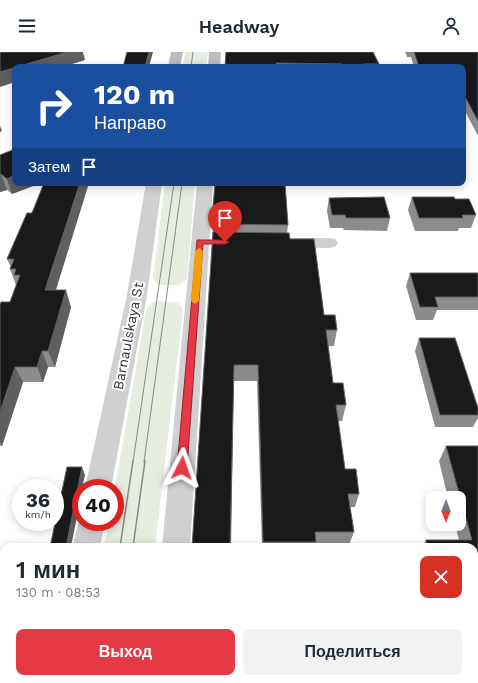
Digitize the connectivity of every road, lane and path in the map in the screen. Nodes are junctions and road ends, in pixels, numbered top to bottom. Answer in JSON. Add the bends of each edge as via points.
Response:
{"nodes":[{"id":1,"x":177,"y":52,"type":"edge"},
{"id":2,"x":215,"y":52,"type":"edge"},
{"id":3,"x":175,"y":64,"type":"edge"},
{"id":4,"x":214,"y":64,"type":"edge"},
{"id":5,"x":154,"y":186,"type":"edge"},
{"id":6,"x":205,"y":186,"type":"edge"},
{"id":7,"x":271,"y":242,"type":"edge"},
{"id":8,"x":329,"y":243,"type":"dead end"},
{"id":9,"x":100,"y":479,"type":"edge"},
{"id":10,"x":89,"y":531,"type":"edge"},
{"id":11,"x":87,"y":543,"type":"edge"},
{"id":12,"x":176,"y":543,"type":"edge"}],
"edges":[{"from":1,"to":3,"type":"main road"},
{"from":2,"to":4,"type":"main road"},
{"from":5,"to":9,"type":"street","name":"Barnaulskaya St","via":[[137,295]]},
{"from":6,"to":12,"type":"street","via":[[207,242]]},
{"from":7,"to":8,"type":"street"},
{"from":10,"to":11,"type":"street"}]}
